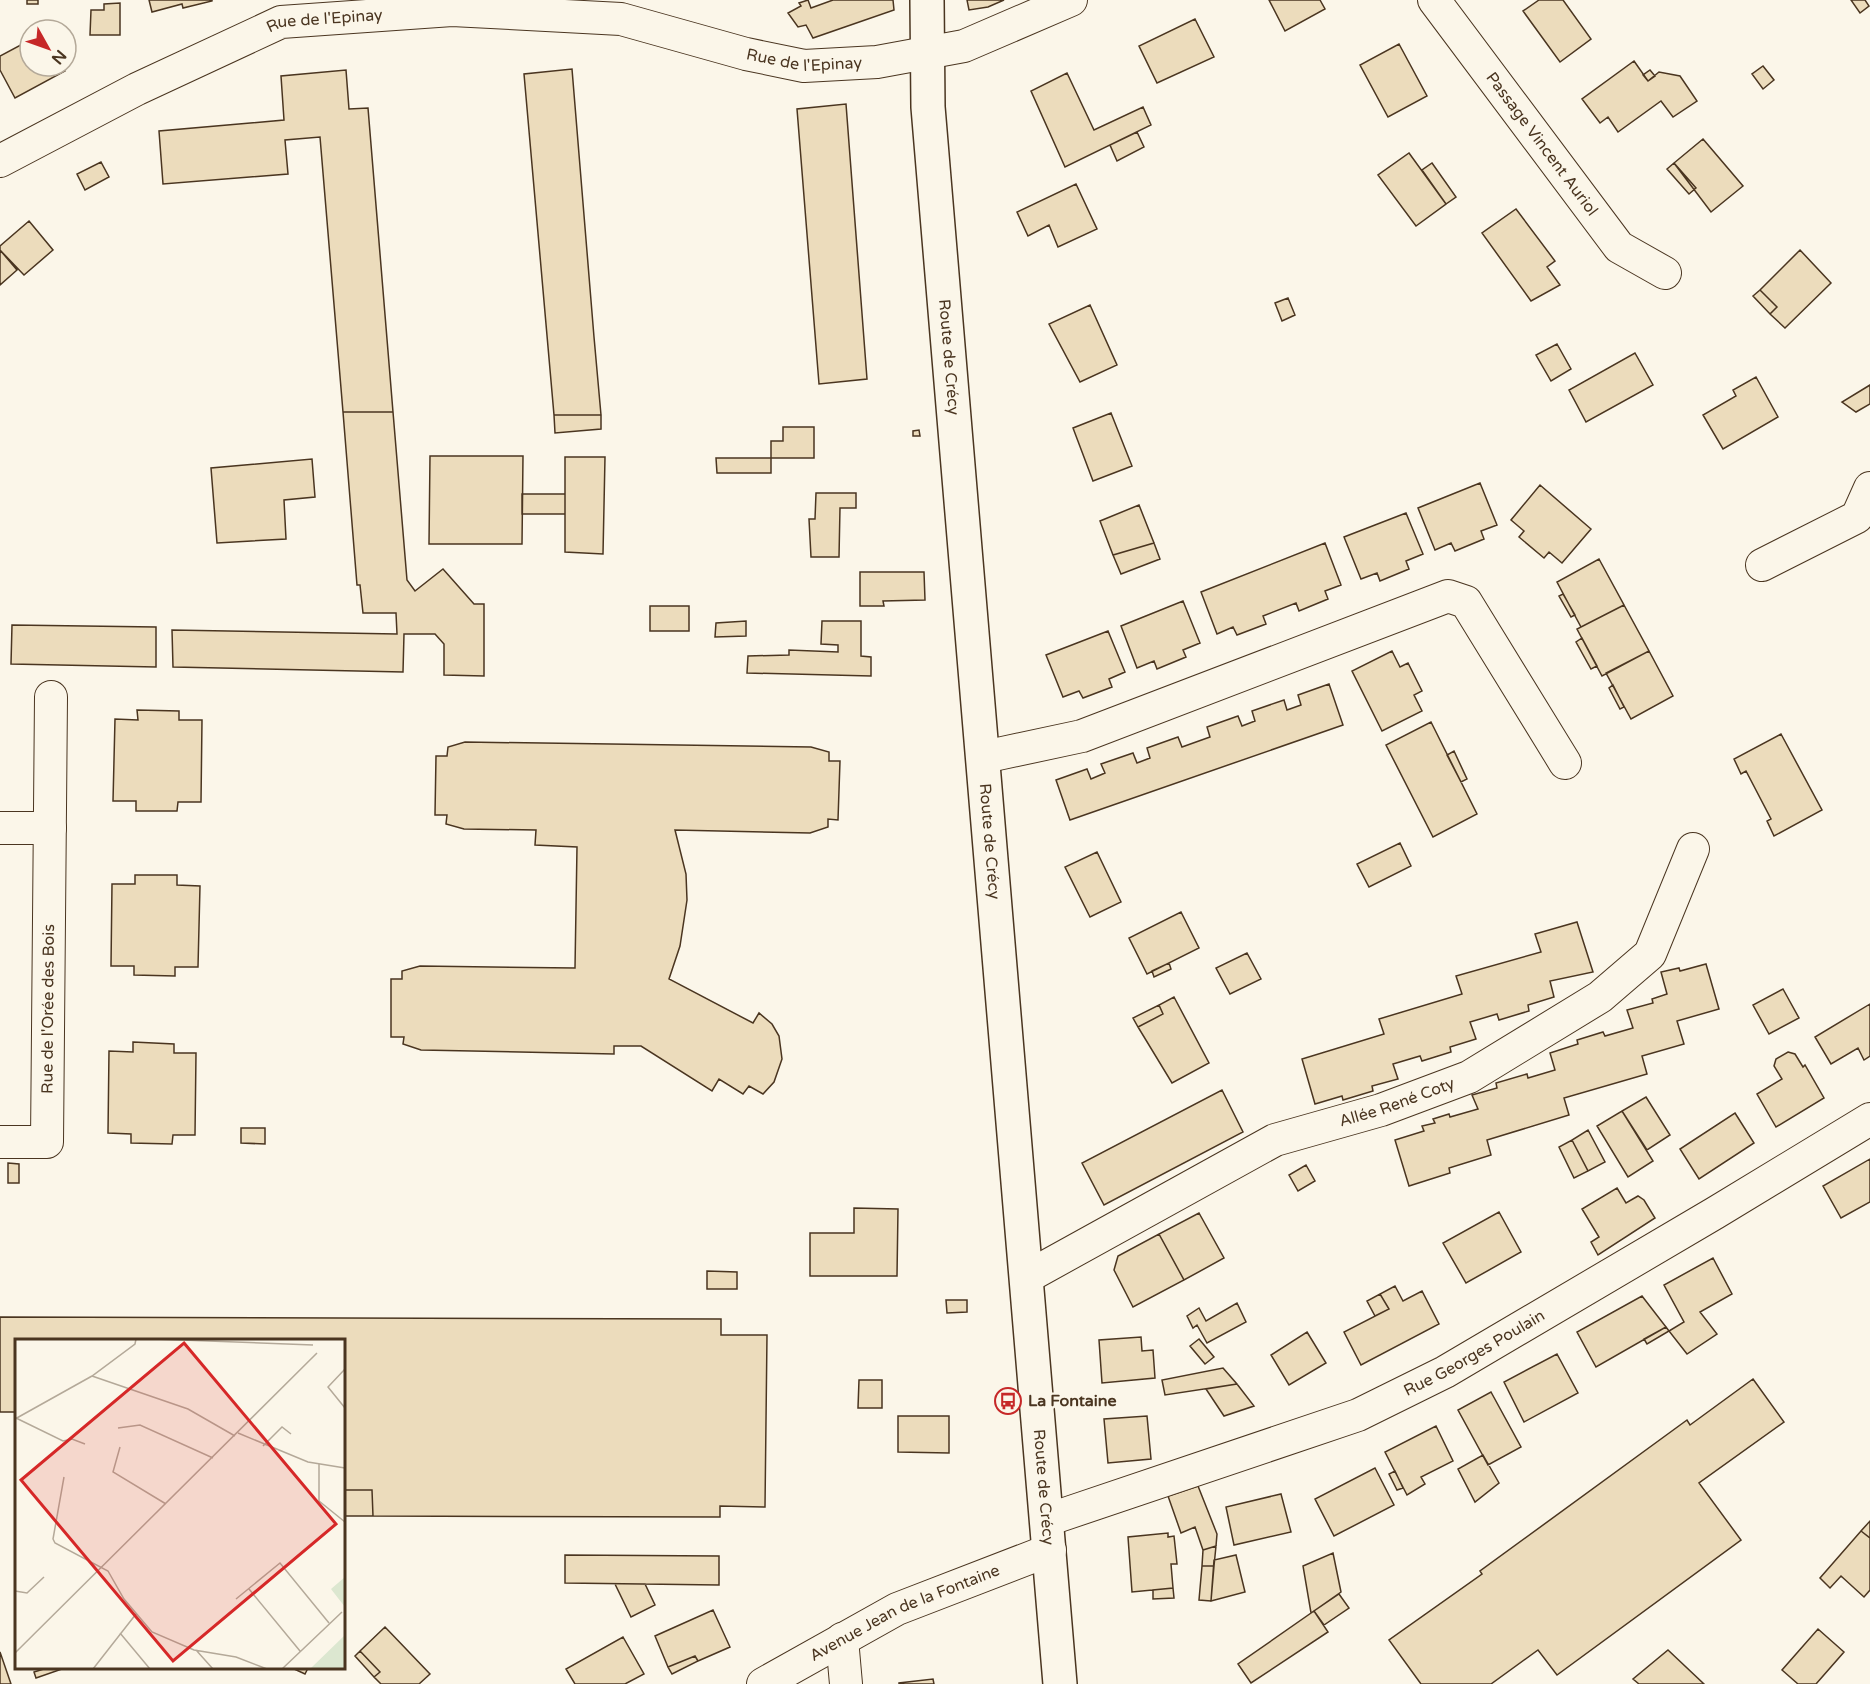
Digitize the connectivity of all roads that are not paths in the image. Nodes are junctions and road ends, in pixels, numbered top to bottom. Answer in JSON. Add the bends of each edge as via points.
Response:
{"nodes":[{"id":1,"x":927,"y":0,"type":"edge"},
{"id":2,"x":1071,"y":0,"type":"edge"},
{"id":3,"x":1434,"y":0,"type":"edge"},
{"id":4,"x":473,"y":5,"type":"edge"},
{"id":5,"x":926,"y":52,"type":"junction"},
{"id":6,"x":0,"y":161,"type":"edge"},
{"id":7,"x":1665,"y":273,"type":"dead end"},
{"id":8,"x":1870,"y":488,"type":"edge"},
{"id":9,"x":1762,"y":564,"type":"dead end"},
{"id":10,"x":51,"y":697,"type":"dead end"},
{"id":11,"x":984,"y":757,"type":"junction"},
{"id":12,"x":1564,"y":763,"type":"dead end"},
{"id":13,"x":0,"y":828,"type":"edge"},
{"id":14,"x":50,"y":828,"type":"junction"},
{"id":15,"x":1693,"y":849,"type":"dead end"},
{"id":16,"x":1870,"y":1119,"type":"edge"},
{"id":17,"x":0,"y":1142,"type":"edge"},
{"id":18,"x":1027,"y":1276,"type":"junction"},
{"id":19,"x":1048,"y":1535,"type":"junction"},
{"id":20,"x":842,"y":1639,"type":"junction"},
{"id":21,"x":763,"y":1684,"type":"edge"},
{"id":22,"x":846,"y":1684,"type":"edge"},
{"id":23,"x":1060,"y":1684,"type":"edge"}],
"edges":[{"from":1,"to":5,"type":"main road","name":"Route de Crécy"},
{"from":2,"to":5,"type":"street","via":[[964,46]]},
{"from":3,"to":7,"type":"street","name":"Passage Vincent Auriol","via":[[1619,247]]},
{"from":4,"to":5,"type":"street","name":"Rue de l'Epinay","via":[[621,19],[804,66],[877,62]]},
{"from":4,"to":6,"type":"street","name":"Rue de l'Epinay","via":[[282,22],[137,89]]},
{"from":5,"to":11,"type":"main road","name":"Route de Crécy"},
{"from":8,"to":9,"type":"street","via":[[1857,517]]},
{"from":10,"to":14,"type":"street","name":"Rue de l'Orée des Bois"},
{"from":11,"to":12,"type":"street","via":[[1082,736],[1448,596],[1466,602]]},
{"from":11,"to":18,"type":"main road","name":"Route de Crécy"},
{"from":13,"to":14,"type":"street"},
{"from":14,"to":17,"type":"street","name":"Rue de l'Orée des Bois","via":[[47,1142]]},
{"from":15,"to":18,"type":"street","name":"Allée René Coty","via":[[1650,954],[1600,997],[1469,1077],[1381,1110],[1275,1140]]},
{"from":16,"to":19,"type":"street","name":"Rue Georges Poulain","via":[[1445,1372],[1358,1415]]},
{"from":18,"to":19,"type":"main road","name":"Route de Crécy"},
{"from":19,"to":20,"type":"street","name":"Avenue Jean de la Fontaine"},
{"from":19,"to":23,"type":"main road","name":"Route de Crécy"},
{"from":20,"to":21,"type":"street","name":"Avenue Jean de la Fontaine"},
{"from":20,"to":22,"type":"street"}]}
